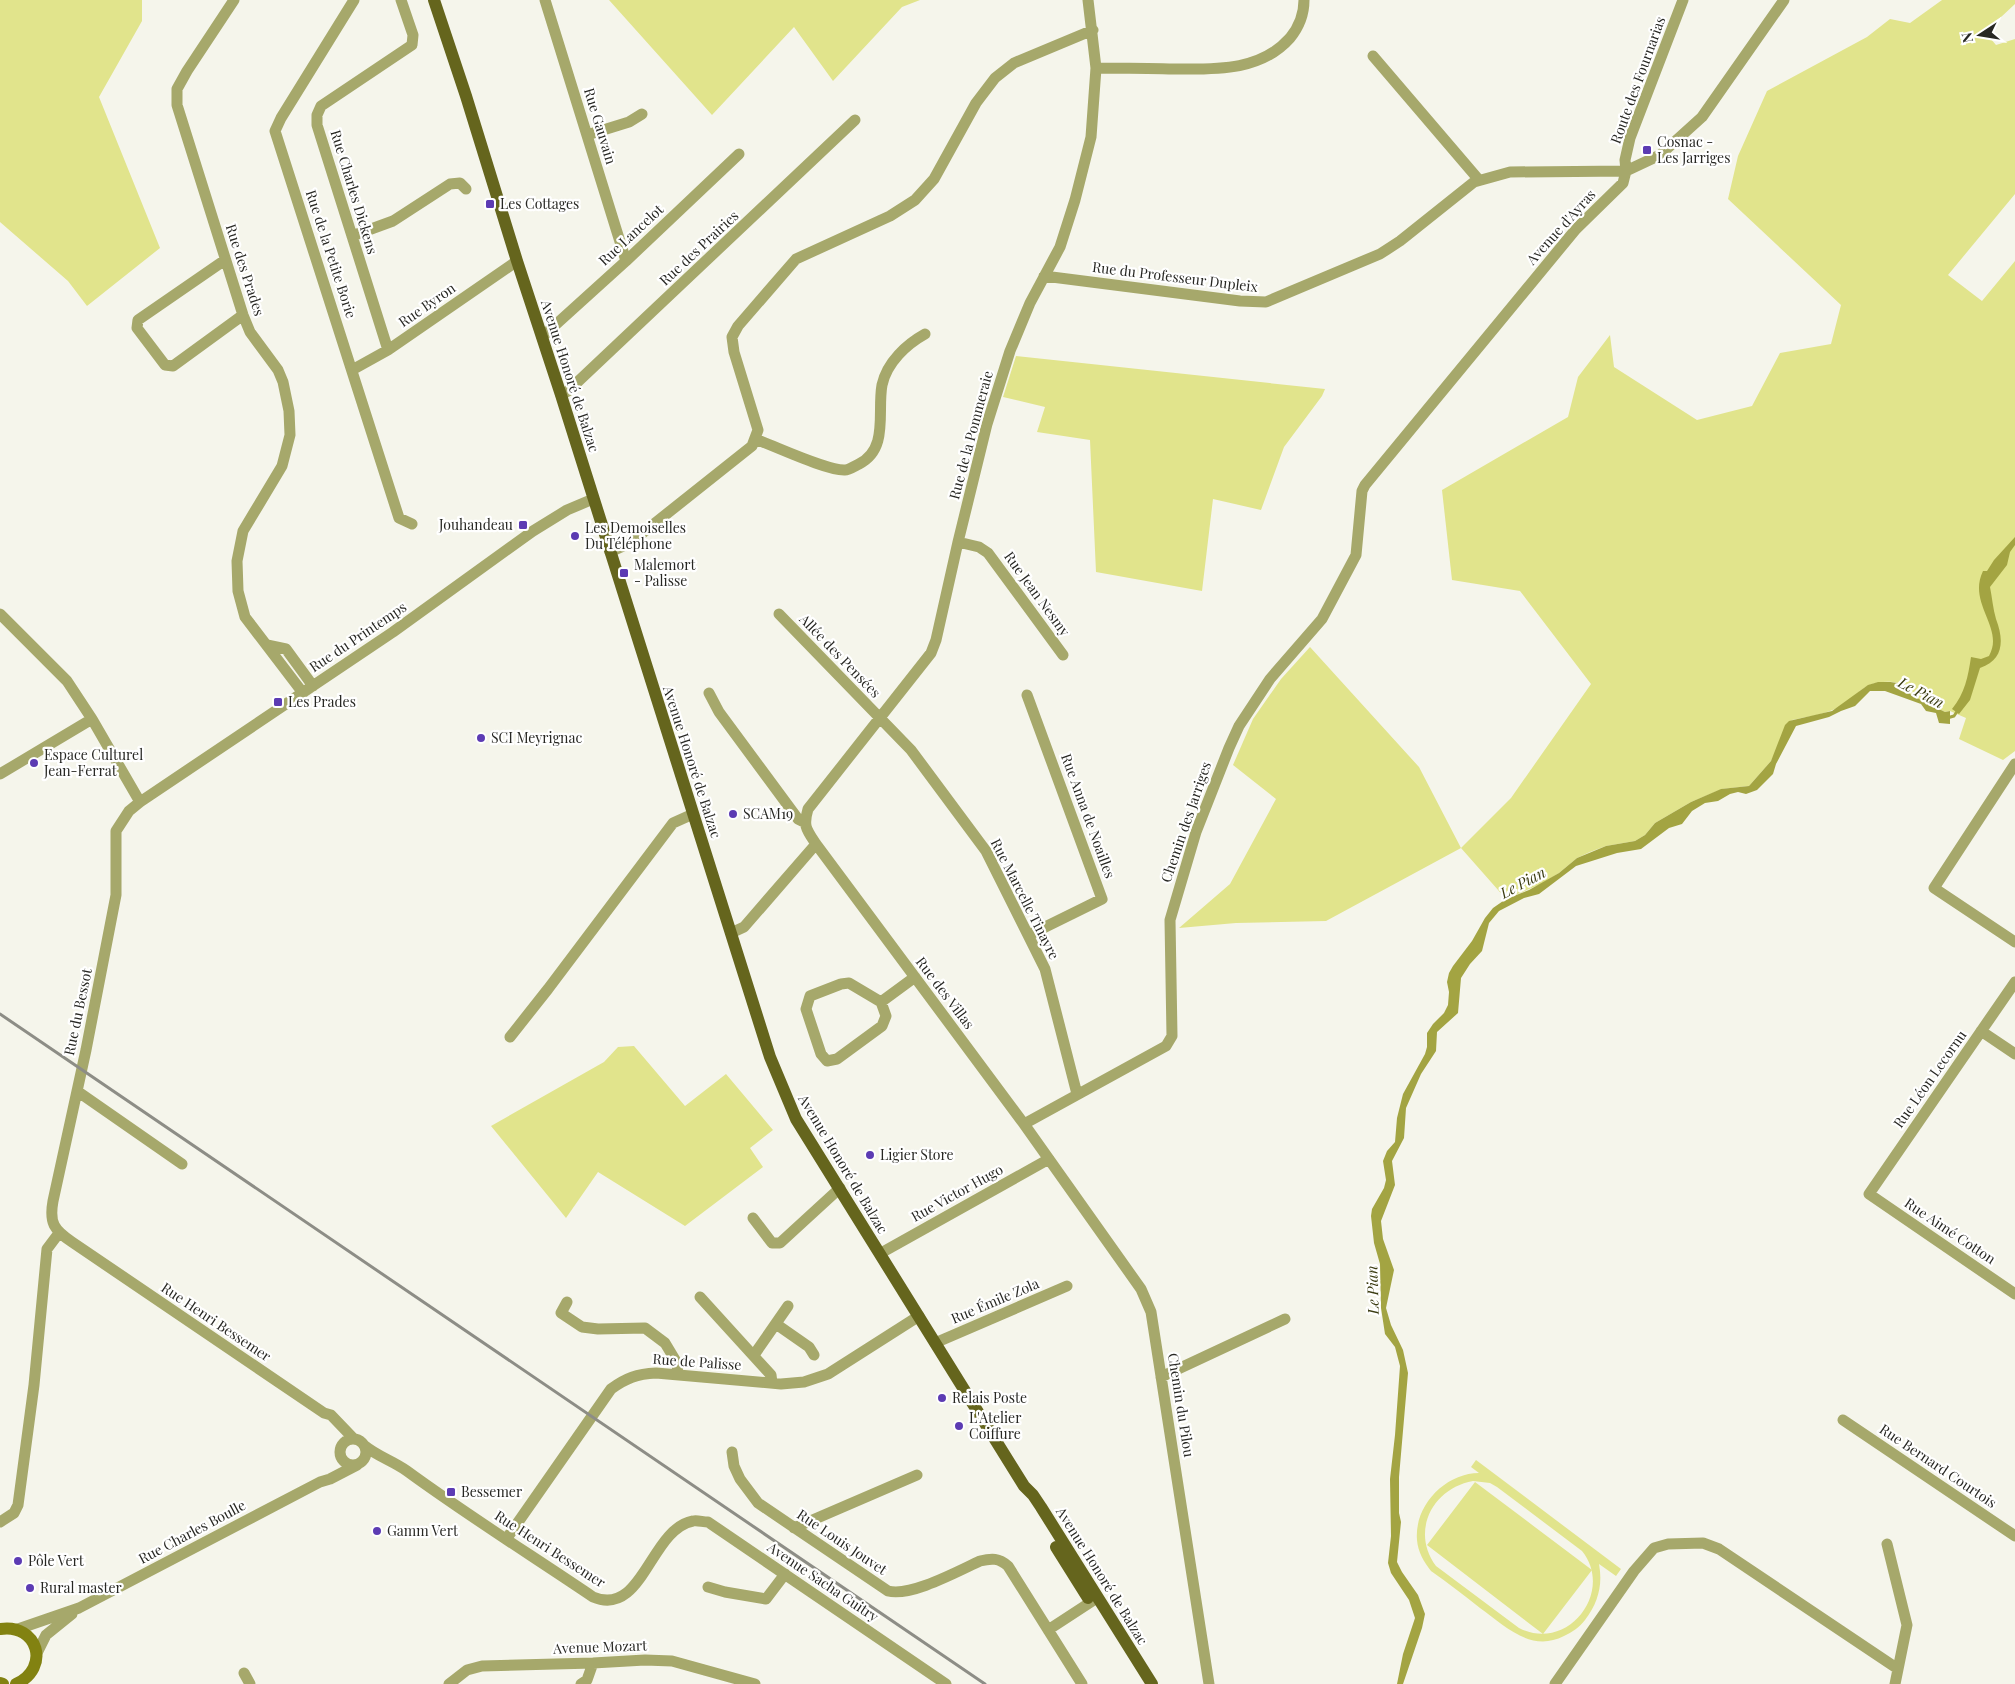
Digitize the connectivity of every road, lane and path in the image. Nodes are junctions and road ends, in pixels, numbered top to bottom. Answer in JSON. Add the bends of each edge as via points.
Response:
{"nodes":[{"id":1,"x":354,"y":0,"type":"edge"},
{"id":2,"x":401,"y":0,"type":"edge"},
{"id":3,"x":434,"y":0,"type":"edge"},
{"id":4,"x":545,"y":0,"type":"edge"},
{"id":5,"x":1088,"y":0,"type":"edge"},
{"id":6,"x":1304,"y":0,"type":"edge"},
{"id":7,"x":1683,"y":0,"type":"edge"},
{"id":8,"x":1784,"y":0,"type":"edge"},
{"id":9,"x":229,"y":2,"type":"edge"},
{"id":10,"x":1093,"y":30,"type":"junction"},
{"id":11,"x":1373,"y":56,"type":"dead end"},
{"id":12,"x":1096,"y":68,"type":"junction"},
{"id":13,"x":642,"y":114,"type":"dead end"},
{"id":14,"x":854,"y":120,"type":"dead end"},
{"id":15,"x":587,"y":135,"type":"junction"},
{"id":16,"x":739,"y":154,"type":"dead end"},
{"id":17,"x":1626,"y":171,"type":"junction"},
{"id":18,"x":1479,"y":180,"type":"junction"},
{"id":19,"x":466,"y":189,"type":"dead end"},
{"id":20,"x":352,"y":236,"type":"junction"},
{"id":21,"x":225,"y":260,"type":"junction"},
{"id":22,"x":517,"y":261,"type":"junction"},
{"id":23,"x":626,"y":261,"type":"junction"},
{"id":24,"x":1044,"y":276,"type":"junction"},
{"id":25,"x":243,"y":315,"type":"junction"},
{"id":26,"x":925,"y":334,"type":"dead end"},
{"id":27,"x":542,"y":336,"type":"junction"},
{"id":28,"x":388,"y":350,"type":"junction"},
{"id":29,"x":352,"y":370,"type":"junction"},
{"id":30,"x":561,"y":395,"type":"junction"},
{"id":31,"x":755,"y":438,"type":"junction"},
{"id":32,"x":1365,"y":485,"type":"joint"},
{"id":33,"x":593,"y":498,"type":"junction"},
{"id":34,"x":412,"y":524,"type":"dead end"},
{"id":35,"x":958,"y":542,"type":"junction"},
{"id":36,"x":610,"y":552,"type":"junction"},
{"id":37,"x":0,"y":614,"type":"edge"},
{"id":38,"x":779,"y":614,"type":"dead end"},
{"id":39,"x":267,"y":645,"type":"junction"},
{"id":40,"x":1063,"y":655,"type":"dead end"},
{"id":41,"x":313,"y":686,"type":"junction"},
{"id":42,"x":302,"y":693,"type":"junction"},
{"id":43,"x":709,"y":693,"type":"dead end"},
{"id":44,"x":1027,"y":695,"type":"dead end"},
{"id":45,"x":879,"y":718,"type":"junction"},
{"id":46,"x":92,"y":719,"type":"junction"},
{"id":47,"x":2015,"y":764,"type":"edge"},
{"id":48,"x":0,"y":774,"type":"edge"},
{"id":49,"x":140,"y":802,"type":"junction"},
{"id":50,"x":693,"y":814,"type":"junction"},
{"id":51,"x":804,"y":822,"type":"junction"},
{"id":52,"x":816,"y":844,"type":"junction"},
{"id":53,"x":731,"y":933,"type":"junction"},
{"id":54,"x":1028,"y":935,"type":"junction"},
{"id":55,"x":2015,"y":942,"type":"edge"},
{"id":56,"x":914,"y":977,"type":"junction"},
{"id":57,"x":2015,"y":982,"type":"edge"},
{"id":58,"x":880,"y":1002,"type":"junction"},
{"id":59,"x":1981,"y":1031,"type":"junction"},
{"id":60,"x":510,"y":1037,"type":"dead end"},
{"id":61,"x":2015,"y":1054,"type":"edge"},
{"id":62,"x":77,"y":1092,"type":"junction"},
{"id":63,"x":1077,"y":1094,"type":"junction"},
{"id":64,"x":1024,"y":1124,"type":"junction"},
{"id":65,"x":1049,"y":1159,"type":"junction"},
{"id":66,"x":182,"y":1164,"type":"dead end"},
{"id":67,"x":840,"y":1188,"type":"junction"},
{"id":68,"x":1869,"y":1194,"type":"joint"},
{"id":69,"x":753,"y":1218,"type":"dead end"},
{"id":70,"x":59,"y":1233,"type":"junction"},
{"id":71,"x":880,"y":1254,"type":"junction"},
{"id":72,"x":1067,"y":1286,"type":"dead end"},
{"id":73,"x":2015,"y":1294,"type":"edge"},
{"id":74,"x":700,"y":1297,"type":"dead end"},
{"id":75,"x":567,"y":1302,"type":"dead end"},
{"id":76,"x":788,"y":1306,"type":"dead end"},
{"id":77,"x":919,"y":1316,"type":"junction"},
{"id":78,"x":1285,"y":1320,"type":"dead end"},
{"id":79,"x":776,"y":1324,"type":"junction"},
{"id":80,"x":935,"y":1343,"type":"junction"},
{"id":81,"x":754,"y":1355,"type":"junction"},
{"id":82,"x":814,"y":1355,"type":"dead end"},
{"id":83,"x":678,"y":1375,"type":"junction"},
{"id":84,"x":1162,"y":1376,"type":"junction"},
{"id":85,"x":772,"y":1383,"type":"junction"},
{"id":86,"x":324,"y":1413,"type":"junction"},
{"id":87,"x":1843,"y":1420,"type":"dead end"},
{"id":88,"x":354,"y":1439,"type":"junction"},
{"id":89,"x":365,"y":1446,"type":"junction"},
{"id":90,"x":732,"y":1452,"type":"dead end"},
{"id":91,"x":340,"y":1453,"type":"junction"},
{"id":92,"x":388,"y":1461,"type":"junction"},
{"id":93,"x":359,"y":1464,"type":"junction"},
{"id":94,"x":917,"y":1475,"type":"dead end"},
{"id":95,"x":320,"y":1482,"type":"junction"},
{"id":96,"x":0,"y":1522,"type":"edge"},
{"id":97,"x":680,"y":1526,"type":"joint"},
{"id":98,"x":794,"y":1528,"type":"junction"},
{"id":99,"x":2015,"y":1536,"type":"edge"},
{"id":100,"x":506,"y":1538,"type":"junction"},
{"id":101,"x":1887,"y":1544,"type":"dead end"},
{"id":102,"x":785,"y":1574,"type":"junction"},
{"id":103,"x":708,"y":1587,"type":"dead end"},
{"id":104,"x":1094,"y":1601,"type":"junction"},
{"id":105,"x":79,"y":1608,"type":"junction"},
{"id":106,"x":7,"y":1627,"type":"edge"},
{"id":107,"x":1048,"y":1630,"type":"junction"},
{"id":108,"x":37,"y":1653,"type":"junction"},
{"id":109,"x":593,"y":1664,"type":"junction"},
{"id":110,"x":1898,"y":1669,"type":"junction"},
{"id":111,"x":244,"y":1673,"type":"dead end"},
{"id":112,"x":32,"y":1679,"type":"edge"},
{"id":113,"x":725,"y":1680,"type":"edge"},
{"id":114,"x":586,"y":1683,"type":"edge"},
{"id":115,"x":16,"y":1684,"type":"edge"},
{"id":116,"x":250,"y":1684,"type":"edge"},
{"id":117,"x":449,"y":1684,"type":"edge"},
{"id":118,"x":755,"y":1684,"type":"edge"},
{"id":119,"x":946,"y":1684,"type":"edge"},
{"id":120,"x":1082,"y":1684,"type":"edge"},
{"id":121,"x":1142,"y":1684,"type":"edge"},
{"id":122,"x":1152,"y":1684,"type":"edge"},
{"id":123,"x":1210,"y":1684,"type":"edge"},
{"id":124,"x":1555,"y":1684,"type":"edge"},
{"id":125,"x":1895,"y":1684,"type":"edge"}],
"edges":[{"from":1,"to":29,"type":"street","name":"Rue de la Petite Borie","via":[[280,118],[275,132]]},
{"from":2,"to":20,"type":"street","name":"Rue Charles Dickens","via":[[413,35],[412,45],[322,106],[317,115],[317,124]]},
{"from":3,"to":22,"type":"main road","name":"Avenue Honoré de Balzac"},
{"from":4,"to":15,"type":"street","name":"Rue Gauvain"},
{"from":5,"to":10,"type":"street","name":"Rue de la Pommeraie"},
{"from":6,"to":12,"type":"street","via":[[1304,11],[1296,31],[1284,45],[1268,57],[1245,65],[1212,69]]},
{"from":7,"to":17,"type":"street","name":"Route des Fournarias","via":[[1630,138]]},
{"from":8,"to":17,"type":"street","via":[[1702,117],[1660,155]]},
{"from":9,"to":21,"type":"street","name":"Rue des Prades","via":[[177,89],[180,116]]},
{"from":10,"to":12,"type":"street","name":"Rue de la Pommeraie"},
{"from":10,"to":31,"type":"street","via":[[1014,64],[995,78],[976,103],[934,179],[915,200],[890,216],[796,259],[738,326],[732,337],[734,352],[758,430]]},
{"from":11,"to":18,"type":"street"},
{"from":12,"to":24,"type":"street","name":"Rue de la Pommeraie","via":[[1091,137],[1082,173],[1060,247]]},
{"from":13,"to":15,"type":"street","via":[[629,122]]},
{"from":14,"to":30,"type":"street","name":"Rue des Prairies"},
{"from":15,"to":23,"type":"street","name":"Rue Gauvain"},
{"from":16,"to":23,"type":"street","name":"Rue Lancelot"},
{"from":17,"to":18,"type":"street","name":"Rue du Professeur Dupleix","via":[[1510,172]]},
{"from":17,"to":32,"type":"street","name":"Avenue d'Ayras","via":[[1623,183],[1576,229]]},
{"from":18,"to":24,"type":"street","name":"Rue du Professeur Dupleix","via":[[1380,254],[1266,302]]},
{"from":19,"to":20,"type":"street","via":[[460,183],[450,184],[393,221]]},
{"from":20,"to":28,"type":"street","name":"Rue Charles Dickens"},
{"from":21,"to":25,"type":"street","name":"Rue des Prades"},
{"from":21,"to":25,"type":"street","via":[[138,320],[137,328],[165,365],[173,366]]},
{"from":22,"to":27,"type":"main road","name":"Avenue Honoré de Balzac"},
{"from":22,"to":28,"type":"street","name":"Rue Byron"},
{"from":23,"to":27,"type":"street","name":"Rue Lancelot"},
{"from":24,"to":35,"type":"street","name":"Rue de la Pommeraie","via":[[1010,351],[987,424]]},
{"from":25,"to":39,"type":"street","name":"Rue des Prades","via":[[250,332],[278,370],[289,410],[290,435],[286,454],[276,478],[243,531],[237,561],[238,590],[245,617]]},
{"from":26,"to":31,"type":"street","via":[[911,342],[893,361],[882,384],[877,447],[864,461],[846,470],[829,468]]},
{"from":27,"to":30,"type":"main road","name":"Avenue Honoré de Balzac"},
{"from":28,"to":29,"type":"street","name":"Rue Byron"},
{"from":29,"to":34,"type":"street","name":"Rue de la Petite Borie","via":[[399,518]]},
{"from":30,"to":33,"type":"main road","name":"Avenue Honoré de Balzac"},
{"from":31,"to":36,"type":"street","via":[[752,446],[630,543]]},
{"from":32,"to":63,"type":"street","name":"Chemin des Jarriges","via":[[1356,555],[1322,619],[1270,680],[1239,726],[1196,832],[1170,920],[1172,1036],[1166,1046]]},
{"from":33,"to":36,"type":"main road","name":"Avenue Honoré de Balzac"},
{"from":33,"to":41,"type":"street","name":"Rue du Printemps","via":[[533,531]]},
{"from":35,"to":40,"type":"street","name":"Rue Jean Nesmy","via":[[979,547],[988,553]]},
{"from":35,"to":45,"type":"street","name":"Rue de la Pommeraie","via":[[931,653]]},
{"from":36,"to":50,"type":"main road","name":"Avenue Honoré de Balzac"},
{"from":37,"to":46,"type":"street","via":[[66,681]]},
{"from":38,"to":45,"type":"street","name":"Allée des Pensées"},
{"from":39,"to":41,"type":"street","via":[[286,649]]},
{"from":39,"to":42,"type":"street","name":"Rue des Prades"},
{"from":41,"to":42,"type":"street","name":"Rue du Printemps"},
{"from":42,"to":49,"type":"street","name":"Rue du Printemps"},
{"from":43,"to":51,"type":"street","via":[[719,712],[798,819]]},
{"from":44,"to":54,"type":"street","name":"Rue Anna de Noailles","via":[[1102,899]]},
{"from":45,"to":51,"type":"street","name":"Rue de la Pommeraie","via":[[808,809]]},
{"from":45,"to":54,"type":"street","name":"Rue Marcelle Tinayre","via":[[911,750],[986,851]]},
{"from":46,"to":48,"type":"street"},
{"from":46,"to":49,"type":"street"},
{"from":47,"to":55,"type":"street","via":[[1934,888]]},
{"from":49,"to":62,"type":"street","name":"Rue du Bessot","via":[[129,811],[116,832],[116,895]]},
{"from":50,"to":53,"type":"main road","name":"Avenue Honoré de Balzac"},
{"from":50,"to":60,"type":"street","via":[[673,823]]},
{"from":51,"to":52,"type":"street"},
{"from":52,"to":53,"type":"street","via":[[744,927]]},
{"from":52,"to":56,"type":"street","name":"Rue des Villas"},
{"from":53,"to":67,"type":"main road","name":"Avenue Honoré de Balzac","via":[[781,1088],[796,1119]]},
{"from":54,"to":63,"type":"street","name":"Rue Marcelle Tinayre","via":[[1045,969]]},
{"from":56,"to":58,"type":"street"},
{"from":56,"to":64,"type":"street","name":"Rue des Villas"},
{"from":57,"to":59,"type":"street","name":"Rue Léon Lecornu"},
{"from":58,"to":58,"type":"street","via":[[849,983],[810,996],[806,1008],[821,1054],[827,1060],[837,1059],[882,1026],[886,1016]]},
{"from":59,"to":61,"type":"street"},
{"from":59,"to":68,"type":"street","name":"Rue Léon Lecornu"},
{"from":62,"to":66,"type":"street"},
{"from":62,"to":70,"type":"street","name":"Rue du Bessot","via":[[51,1214]]},
{"from":63,"to":64,"type":"street","name":"Chemin des Jarriges"},
{"from":64,"to":65,"type":"street","name":"Rue des Villas"},
{"from":65,"to":71,"type":"street","name":"Rue Victor Hugo"},
{"from":65,"to":84,"type":"street","name":"Chemin du Pilou","via":[[1141,1289],[1151,1312]]},
{"from":67,"to":69,"type":"street","via":[[780,1243],[772,1243]]},
{"from":67,"to":71,"type":"main road","name":"Avenue Honoré de Balzac"},
{"from":68,"to":73,"type":"street","name":"Rue Aimé Cotton"},
{"from":70,"to":86,"type":"street","name":"Rue Henri Bessemer"},
{"from":70,"to":96,"type":"street","via":[[47,1249],[18,1505],[14,1513]]},
{"from":71,"to":77,"type":"main road","name":"Avenue Honoré de Balzac"},
{"from":72,"to":80,"type":"street","name":"Rue Émile Zola"},
{"from":74,"to":81,"type":"street"},
{"from":75,"to":83,"type":"street","via":[[561,1313],[582,1327],[645,1328],[665,1343],[677,1363]]},
{"from":76,"to":79,"type":"street"},
{"from":77,"to":80,"type":"main road","name":"Avenue Honoré de Balzac"},
{"from":77,"to":85,"type":"street","name":"Rue de Palisse","via":[[828,1374],[804,1382]]},
{"from":78,"to":84,"type":"street"},
{"from":79,"to":81,"type":"street"},
{"from":79,"to":82,"type":"street","via":[[809,1347]]},
{"from":80,"to":104,"type":"main road","name":"Avenue Honoré de Balzac","via":[[1024,1486],[1026,1497]]},
{"from":81,"to":85,"type":"street","via":[[771,1375]]},
{"from":83,"to":85,"type":"street","name":"Rue de Palisse"},
{"from":83,"to":100,"type":"street","name":"Rue de Palisse","via":[[640,1374],[626,1378],[611,1389]]},
{"from":84,"to":123,"type":"street","name":"Chemin du Pilou"},
{"from":86,"to":88,"type":"street","name":"Rue Henri Bessemer","via":[[331,1415]]},
{"from":86,"to":91,"type":"street","via":[[337,1432]]},
{"from":87,"to":99,"type":"street","name":"Rue Bernard Courtois"},
{"from":88,"to":89,"type":"street","name":"Rue Henri Bessemer"},
{"from":88,"to":91,"type":"street","via":[[346,1441]]},
{"from":89,"to":92,"type":"street","name":"Rue Henri Bessemer"},
{"from":89,"to":93,"type":"street","via":[[366,1456]]},
{"from":90,"to":98,"type":"street","name":"Rue Louis Jouvet","via":[[734,1466],[746,1490],[758,1503]]},
{"from":91,"to":93,"type":"street","via":[[345,1462]]},
{"from":91,"to":95,"type":"street","name":"Rue Charles Boulle","via":[[334,1469]]},
{"from":92,"to":93,"type":"street"},
{"from":92,"to":100,"type":"street","name":"Rue Henri Bessemer","via":[[405,1469]]},
{"from":93,"to":95,"type":"street","name":"Rue Charles Boulle"},
{"from":94,"to":98,"type":"street"},
{"from":95,"to":105,"type":"street","name":"Rue Charles Boulle"},
{"from":97,"to":100,"type":"street","name":"Rue Henri Bessemer","via":[[668,1536],[632,1589],[619,1599],[593,1597]]},
{"from":97,"to":102,"type":"street","name":"Avenue Sacha Guitry","via":[[693,1521],[708,1522]]},
{"from":98,"to":107,"type":"street","name":"Rue Louis Jouvet","via":[[895,1593],[912,1590],[980,1561],[997,1559],[1008,1566]]},
{"from":101,"to":110,"type":"street","via":[[1906,1625]]},
{"from":102,"to":103,"type":"street","via":[[766,1599]]},
{"from":102,"to":119,"type":"street","name":"Avenue Sacha Guitry"},
{"from":104,"to":107,"type":"street"},
{"from":104,"to":121,"type":"main road","name":"Avenue Honoré de Balzac"},
{"from":104,"to":122,"type":"main road","name":"Avenue Honoré de Balzac"},
{"from":105,"to":106,"type":"street","name":"Rue Charles Boulle"},
{"from":105,"to":108,"type":"street","name":"Rue Charles Boulle","via":[[46,1635]]},
{"from":106,"to":108,"type":"street","via":[[31,1639]]},
{"from":107,"to":120,"type":"street","name":"Rue Louis Jouvet"},
{"from":108,"to":112,"type":"street"},
{"from":109,"to":113,"type":"street","name":"Avenue Mozart","via":[[672,1661]]},
{"from":109,"to":114,"type":"street"},
{"from":109,"to":117,"type":"street","name":"Avenue Mozart","via":[[482,1666],[467,1670]]},
{"from":110,"to":124,"type":"street","via":[[1719,1549],[1703,1543],[1668,1544],[1654,1548],[1634,1571]]},
{"from":110,"to":125,"type":"street"},
{"from":111,"to":116,"type":"street"},
{"from":112,"to":115,"type":"street"},
{"from":113,"to":118,"type":"street","name":"Avenue Mozart"}]}
